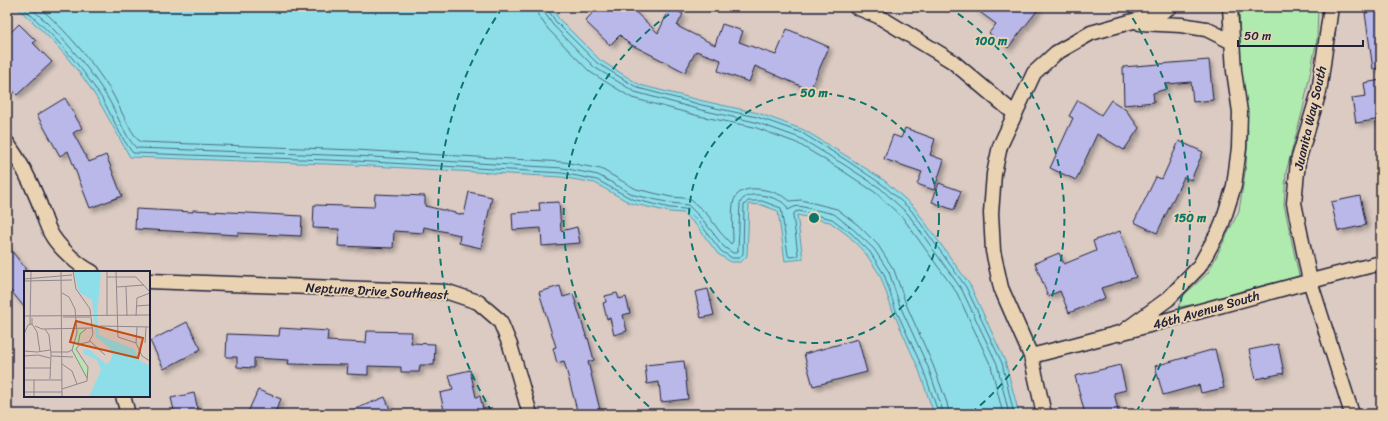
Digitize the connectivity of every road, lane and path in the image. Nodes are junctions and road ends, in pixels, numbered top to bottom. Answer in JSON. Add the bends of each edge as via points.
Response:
{"nodes":[{"id":1,"x":856,"y":7,"type":"edge"},
{"id":2,"x":1170,"y":7,"type":"edge"},
{"id":3,"x":1230,"y":7,"type":"edge"},
{"id":4,"x":1331,"y":7,"type":"edge"},
{"id":5,"x":1130,"y":22,"type":"junction"},
{"id":6,"x":1232,"y":42,"type":"junction"},
{"id":7,"x":1015,"y":114,"type":"junction"},
{"id":8,"x":7,"y":143,"type":"edge"},
{"id":9,"x":1381,"y":263,"type":"edge"},
{"id":10,"x":90,"y":271,"type":"edge"},
{"id":11,"x":150,"y":281,"type":"edge"},
{"id":12,"x":1310,"y":281,"type":"junction"},
{"id":13,"x":1120,"y":334,"type":"junction"},
{"id":14,"x":1031,"y":356,"type":"junction"},
{"id":15,"x":124,"y":397,"type":"edge"},
{"id":16,"x":128,"y":414,"type":"edge"},
{"id":17,"x":530,"y":414,"type":"edge"},
{"id":18,"x":1044,"y":414,"type":"edge"},
{"id":19,"x":1352,"y":414,"type":"edge"}],
"edges":[{"from":1,"to":7,"type":"street","via":[[878,16],[952,61]]},
{"from":2,"to":5,"type":"street","via":[[1158,14]]},
{"from":3,"to":6,"type":"street"},
{"from":4,"to":12,"type":"street","name":"Juanita Way South","via":[[1319,92],[1298,161],[1294,203]]},
{"from":5,"to":6,"type":"street","via":[[1206,29]]},
{"from":5,"to":7,"type":"street","via":[[1091,33],[1056,53],[1034,73]]},
{"from":6,"to":13,"type":"street","via":[[1240,112],[1239,148],[1234,186],[1222,227],[1199,267],[1168,299]]},
{"from":7,"to":14,"type":"street","via":[[1000,146],[994,174],[991,213],[993,251],[1001,288]]},
{"from":8,"to":10,"type":"street","via":[[20,160],[53,237],[68,254]]},
{"from":9,"to":12,"type":"street","name":"46th Avenue South"},
{"from":11,"to":17,"type":"street","name":"Neptune Drive Southeast","via":[[448,292],[478,302],[500,321],[510,345]]},
{"from":12,"to":13,"type":"street","name":"46th Avenue South"},
{"from":12,"to":19,"type":"street","name":"Juanita Way South"},
{"from":13,"to":14,"type":"street","name":"46th Avenue South"},
{"from":14,"to":18,"type":"street"},
{"from":15,"to":16,"type":"street"}]}
